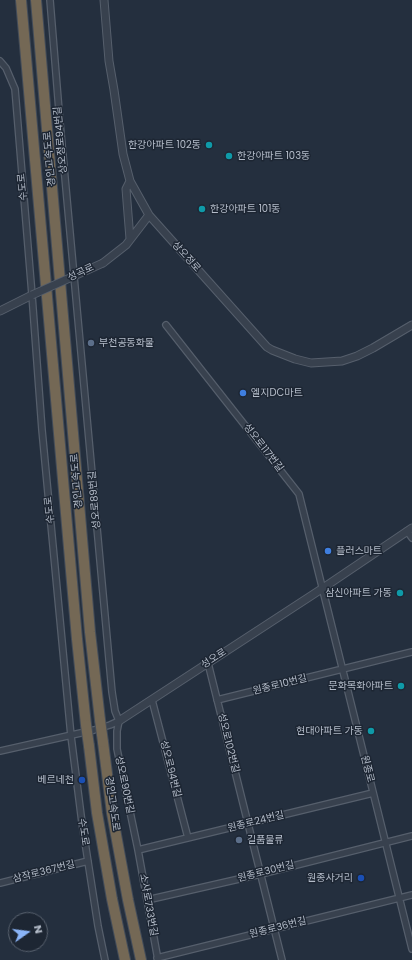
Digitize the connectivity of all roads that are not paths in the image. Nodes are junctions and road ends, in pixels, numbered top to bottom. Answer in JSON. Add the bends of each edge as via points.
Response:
{"nodes":[{"id":1,"x":22,"y":0,"type":"edge"},
{"id":2,"x":36,"y":0,"type":"edge"},
{"id":3,"x":50,"y":0,"type":"edge"},
{"id":4,"x":104,"y":0,"type":"edge"},
{"id":5,"x":0,"y":61,"type":"edge"},
{"id":6,"x":130,"y":181,"type":"junction"},
{"id":7,"x":149,"y":215,"type":"junction"},
{"id":8,"x":130,"y":239,"type":"junction"},
{"id":9,"x":74,"y":279,"type":"joint"},
{"id":10,"x":32,"y":295,"type":"junction"},
{"id":11,"x":0,"y":311,"type":"edge"},
{"id":12,"x":166,"y":325,"type":"dead end"},
{"id":13,"x":412,"y":325,"type":"edge"},
{"id":14,"x":410,"y":530,"type":"edge"},
{"id":15,"x":412,"y":538,"type":"edge"},
{"id":16,"x":323,"y":588,"type":"junction"},
{"id":17,"x":412,"y":652,"type":"edge"},
{"id":18,"x":208,"y":663,"type":"junction"},
{"id":19,"x":343,"y":669,"type":"junction"},
{"id":20,"x":152,"y":700,"type":"junction"},
{"id":21,"x":217,"y":700,"type":"junction"},
{"id":22,"x":119,"y":721,"type":"junction"},
{"id":23,"x":71,"y":736,"type":"junction"},
{"id":24,"x":0,"y":751,"type":"edge"},
{"id":25,"x":373,"y":793,"type":"junction"},
{"id":26,"x":248,"y":824,"type":"junction"},
{"id":27,"x":412,"y":836,"type":"edge"},
{"id":28,"x":188,"y":838,"type":"junction"},
{"id":29,"x":386,"y":843,"type":"junction"},
{"id":30,"x":138,"y":850,"type":"junction"},
{"id":31,"x":88,"y":861,"type":"junction"},
{"id":32,"x":261,"y":874,"type":"junction"},
{"id":33,"x":0,"y":883,"type":"edge"},
{"id":34,"x":412,"y":895,"type":"edge"},
{"id":35,"x":400,"y":899,"type":"junction"},
{"id":36,"x":147,"y":900,"type":"junction"},
{"id":37,"x":274,"y":929,"type":"junction"},
{"id":38,"x":412,"y":949,"type":"edge"},
{"id":39,"x":158,"y":959,"type":"edge"},
{"id":40,"x":106,"y":960,"type":"edge"},
{"id":41,"x":125,"y":960,"type":"edge"},
{"id":42,"x":141,"y":960,"type":"edge"},
{"id":43,"x":282,"y":960,"type":"edge"}],
"edges":[{"from":1,"to":41,"type":"highway","name":"경인고속도로","bridge":true,"via":[[86,725],[100,829]]},
{"from":2,"to":42,"type":"highway","name":"경인고속도로","bridge":true,"via":[[90,632],[112,813]]},
{"from":3,"to":9,"type":"street","name":"상오정로94번길"},
{"from":4,"to":6,"type":"street","name":"상오정로","via":[[123,154]]},
{"from":5,"to":10,"type":"street","name":"수도로","via":[[15,89]]},
{"from":6,"to":7,"type":"street","name":"상오정로"},
{"from":6,"to":8,"type":"street","via":[[126,189]]},
{"from":7,"to":8,"type":"street","name":"성곡로"},
{"from":7,"to":13,"type":"street","name":"상오정로","via":[[272,350],[311,363],[342,361],[373,348]]},
{"from":8,"to":10,"type":"street","name":"성곡로","bridge":true,"via":[[103,263]]},
{"from":9,"to":22,"type":"street","name":"성오로89번길","via":[[112,692]]},
{"from":10,"to":11,"type":"street","name":"성곡로"},
{"from":10,"to":23,"type":"street","name":"수도로"},
{"from":12,"to":16,"type":"street","name":"성오로117번길","via":[[299,494]]},
{"from":14,"to":15,"type":"street"},
{"from":14,"to":16,"type":"street","name":"성오로"},
{"from":16,"to":18,"type":"street","name":"성오로"},
{"from":16,"to":19,"type":"street","name":"원종로"},
{"from":17,"to":19,"type":"street","name":"원종로10번길"},
{"from":18,"to":20,"type":"street","name":"성오로"},
{"from":18,"to":21,"type":"street","name":"성오로102번길"},
{"from":19,"to":21,"type":"street","name":"원종로10번길"},
{"from":19,"to":25,"type":"street","name":"원종로"},
{"from":20,"to":22,"type":"street","name":"성오로"},
{"from":20,"to":28,"type":"street","name":"성오로94번길"},
{"from":21,"to":26,"type":"street","name":"성오로102번길"},
{"from":22,"to":23,"type":"street","name":"성오로"},
{"from":22,"to":30,"type":"street","name":"성오로90번길","via":[[117,749]]},
{"from":23,"to":24,"type":"street","name":"성오로"},
{"from":23,"to":31,"type":"street","name":"수도로"},
{"from":25,"to":26,"type":"street","name":"원종로24번길"},
{"from":25,"to":29,"type":"street","name":"원종로"},
{"from":26,"to":28,"type":"street","name":"원종로24번길"},
{"from":26,"to":32,"type":"street","name":"성오로102번길"},
{"from":27,"to":29,"type":"street","name":"원종로30번길"},
{"from":28,"to":30,"type":"street","name":"원종로24번길"},
{"from":29,"to":32,"type":"street","name":"원종로30번길"},
{"from":29,"to":35,"type":"street","name":"원종로"},
{"from":30,"to":36,"type":"street","name":"소사로733번길"},
{"from":31,"to":33,"type":"street","name":"삼작로367번길"},
{"from":31,"to":40,"type":"street","name":"수도로"},
{"from":32,"to":36,"type":"street","name":"원종로30번길"},
{"from":32,"to":37,"type":"street","name":"성오로102번길"},
{"from":34,"to":35,"type":"street","name":"원종로36번길"},
{"from":35,"to":37,"type":"street","name":"원종로36번길"},
{"from":35,"to":38,"type":"street","name":"원종로"},
{"from":36,"to":39,"type":"street","name":"소사로733번길"},
{"from":37,"to":39,"type":"street","name":"원종로36번길"},
{"from":37,"to":43,"type":"street","name":"성오로102번길"}]}
